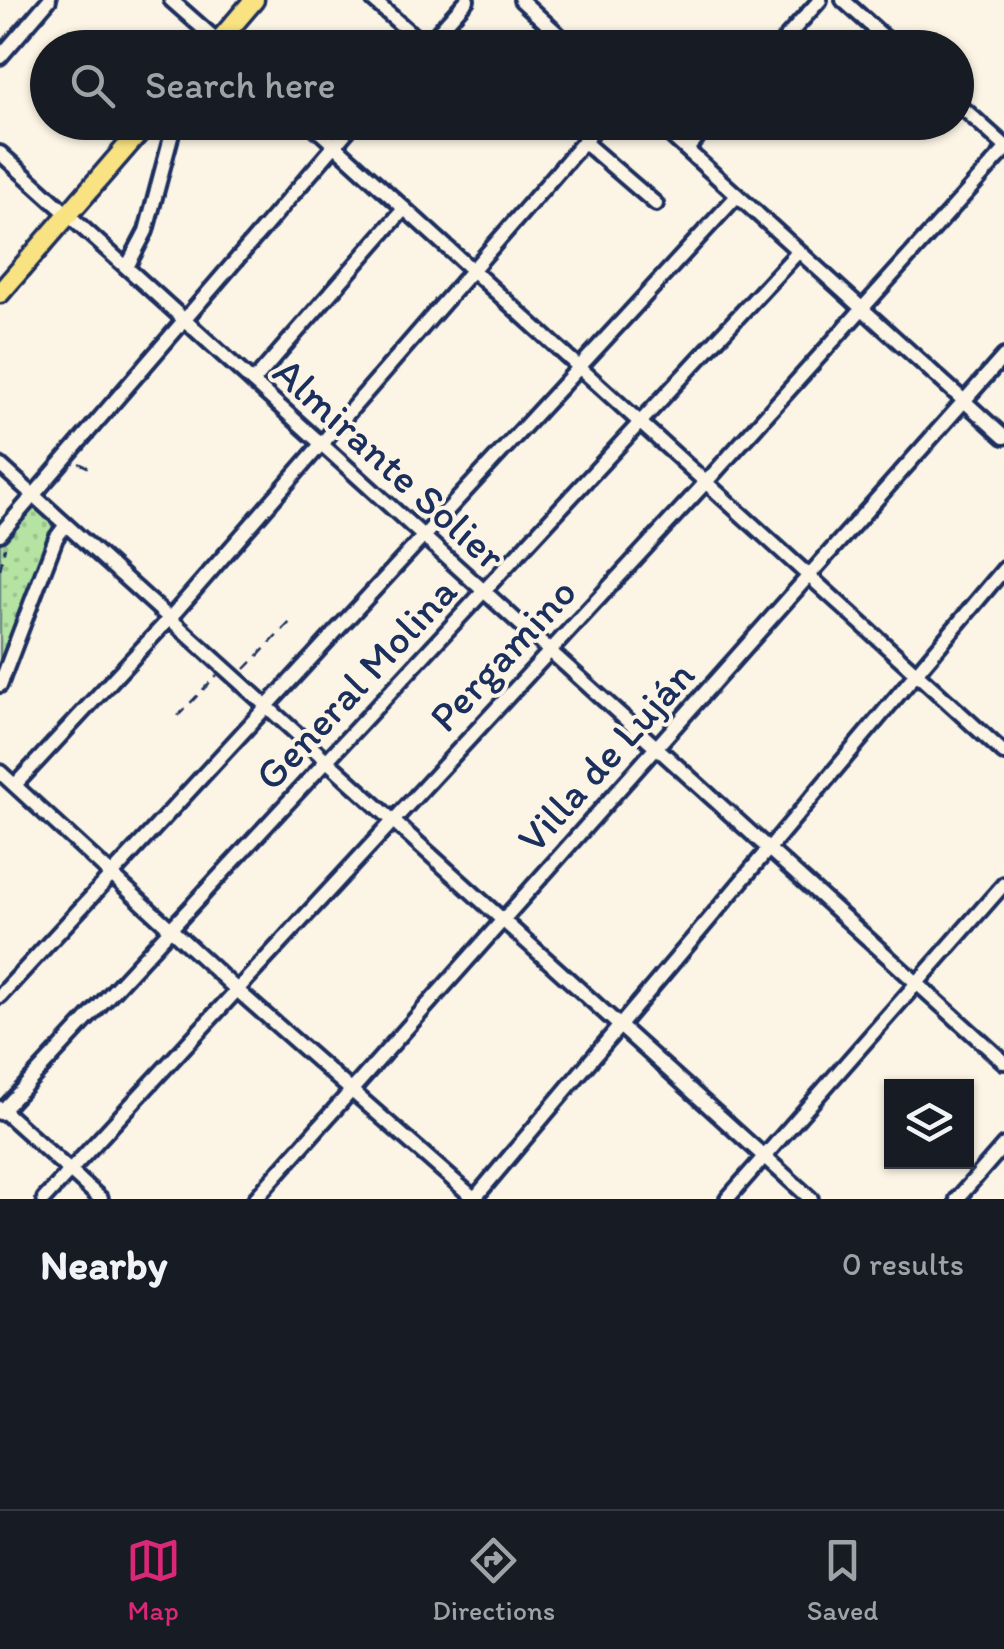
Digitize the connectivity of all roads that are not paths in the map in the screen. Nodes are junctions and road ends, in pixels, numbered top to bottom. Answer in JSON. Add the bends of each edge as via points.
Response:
{"nodes":[{"id":1,"x":50,"y":0,"type":"edge"},
{"id":2,"x":172,"y":0,"type":"edge"},
{"id":3,"x":254,"y":0,"type":"edge"},
{"id":4,"x":373,"y":0,"type":"edge"},
{"id":5,"x":467,"y":0,"type":"edge"},
{"id":6,"x":520,"y":0,"type":"edge"},
{"id":7,"x":820,"y":0,"type":"edge"},
{"id":8,"x":843,"y":0,"type":"edge"},
{"id":9,"x":202,"y":30,"type":"edge"},
{"id":10,"x":231,"y":30,"type":"edge"},
{"id":11,"x":406,"y":30,"type":"edge"},
{"id":12,"x":440,"y":30,"type":"edge"},
{"id":13,"x":553,"y":30,"type":"edge"},
{"id":14,"x":793,"y":30,"type":"edge"},
{"id":15,"x":876,"y":30,"type":"edge"},
{"id":16,"x":0,"y":57,"type":"edge"},
{"id":17,"x":974,"y":119,"type":"edge"},
{"id":18,"x":132,"y":140,"type":"edge"},
{"id":19,"x":170,"y":140,"type":"edge"},
{"id":20,"x":329,"y":140,"type":"edge"},
{"id":21,"x":339,"y":140,"type":"edge"},
{"id":22,"x":677,"y":140,"type":"edge"},
{"id":23,"x":695,"y":140,"type":"edge"},
{"id":24,"x":584,"y":142,"type":"joint"},
{"id":25,"x":334,"y":145,"type":"junction"},
{"id":26,"x":1004,"y":148,"type":"edge"},
{"id":27,"x":687,"y":149,"type":"junction"},
{"id":28,"x":0,"y":153,"type":"edge"},
{"id":29,"x":736,"y":196,"type":"junction"},
{"id":30,"x":656,"y":204,"type":"dead end"},
{"id":31,"x":404,"y":208,"type":"junction"},
{"id":32,"x":69,"y":213,"type":"junction"},
{"id":33,"x":798,"y":252,"type":"junction"},
{"id":34,"x":127,"y":267,"type":"junction"},
{"id":35,"x":474,"y":270,"type":"junction"},
{"id":36,"x":0,"y":293,"type":"edge"},
{"id":37,"x":864,"y":310,"type":"junction"},
{"id":38,"x":184,"y":320,"type":"junction"},
{"id":39,"x":1004,"y":356,"type":"edge"},
{"id":40,"x":582,"y":366,"type":"junction"},
{"id":41,"x":253,"y":382,"type":"junction"},
{"id":42,"x":964,"y":401,"type":"junction"},
{"id":43,"x":642,"y":421,"type":"junction"},
{"id":44,"x":1004,"y":437,"type":"edge"},
{"id":45,"x":321,"y":444,"type":"junction"},
{"id":46,"x":0,"y":465,"type":"edge"},
{"id":47,"x":707,"y":481,"type":"junction"},
{"id":48,"x":32,"y":494,"type":"junction"},
{"id":49,"x":65,"y":526,"type":"junction"},
{"id":50,"x":0,"y":534,"type":"edge"},
{"id":51,"x":423,"y":536,"type":"junction"},
{"id":52,"x":1004,"y":569,"type":"edge"},
{"id":53,"x":808,"y":576,"type":"junction"},
{"id":54,"x":483,"y":592,"type":"junction"},
{"id":55,"x":170,"y":618,"type":"junction"},
{"id":56,"x":549,"y":650,"type":"junction"},
{"id":57,"x":915,"y":674,"type":"junction"},
{"id":58,"x":0,"y":685,"type":"edge"},
{"id":59,"x":268,"y":705,"type":"junction"},
{"id":60,"x":656,"y":746,"type":"junction"},
{"id":61,"x":1004,"y":753,"type":"edge"},
{"id":62,"x":329,"y":760,"type":"junction"},
{"id":63,"x":0,"y":772,"type":"edge"},
{"id":64,"x":15,"y":785,"type":"junction"},
{"id":65,"x":392,"y":820,"type":"junction"},
{"id":66,"x":767,"y":849,"type":"junction"},
{"id":67,"x":112,"y":874,"type":"junction"},
{"id":68,"x":1004,"y":884,"type":"edge"},
{"id":69,"x":502,"y":921,"type":"junction"},
{"id":70,"x":172,"y":928,"type":"junction"},
{"id":71,"x":917,"y":982,"type":"junction"},
{"id":72,"x":237,"y":990,"type":"junction"},
{"id":73,"x":0,"y":996,"type":"edge"},
{"id":74,"x":618,"y":1024,"type":"junction"},
{"id":75,"x":1004,"y":1062,"type":"edge"},
{"id":76,"x":351,"y":1091,"type":"junction"},
{"id":77,"x":1,"y":1110,"type":"edge"},
{"id":78,"x":1004,"y":1146,"type":"edge"},
{"id":79,"x":764,"y":1156,"type":"junction"},
{"id":80,"x":70,"y":1171,"type":"junction"},
{"id":81,"x":44,"y":1199,"type":"edge"},
{"id":82,"x":101,"y":1199,"type":"edge"},
{"id":83,"x":255,"y":1199,"type":"edge"},
{"id":84,"x":474,"y":1199,"type":"edge"},
{"id":85,"x":727,"y":1199,"type":"edge"},
{"id":86,"x":811,"y":1199,"type":"edge"},
{"id":87,"x":957,"y":1199,"type":"edge"}],
"edges":[{"from":1,"to":16,"type":"street"},
{"from":2,"to":9,"type":"street"},
{"from":3,"to":10,"type":"main road"},
{"from":4,"to":11,"type":"street"},
{"from":5,"to":12,"type":"street"},
{"from":6,"to":13,"type":"street"},
{"from":7,"to":14,"type":"street"},
{"from":8,"to":15,"type":"street"},
{"from":17,"to":26,"type":"street"},
{"from":18,"to":32,"type":"main road"},
{"from":19,"to":34,"type":"street","via":[[146,231]]},
{"from":20,"to":25,"type":"street"},
{"from":21,"to":25,"type":"street"},
{"from":22,"to":27,"type":"street"},
{"from":23,"to":27,"type":"street"},
{"from":24,"to":30,"type":"street"},
{"from":24,"to":35,"type":"street"},
{"from":25,"to":31,"type":"street"},
{"from":25,"to":38,"type":"street"},
{"from":26,"to":37,"type":"street","name":"Pergamino"},
{"from":27,"to":29,"type":"street"},
{"from":28,"to":32,"type":"street","name":"Almirante Solier"},
{"from":29,"to":33,"type":"street"},
{"from":29,"to":40,"type":"street"},
{"from":31,"to":35,"type":"street"},
{"from":31,"to":41,"type":"street"},
{"from":32,"to":34,"type":"street","name":"Almirante Solier"},
{"from":32,"to":36,"type":"main road"},
{"from":33,"to":37,"type":"street"},
{"from":33,"to":43,"type":"street","name":"General Molina"},
{"from":34,"to":38,"type":"street","name":"Almirante Solier"},
{"from":35,"to":40,"type":"street"},
{"from":35,"to":45,"type":"street"},
{"from":37,"to":42,"type":"street"},
{"from":37,"to":47,"type":"street","name":"Pergamino"},
{"from":38,"to":41,"type":"street","name":"Almirante Solier"},
{"from":38,"to":48,"type":"street"},
{"from":39,"to":42,"type":"street","name":"Villa de Luján"},
{"from":40,"to":43,"type":"street"},
{"from":40,"to":51,"type":"street"},
{"from":41,"to":45,"type":"street","name":"Almirante Solier"},
{"from":42,"to":44,"type":"street"},
{"from":42,"to":53,"type":"street","name":"Villa de Luján"},
{"from":43,"to":47,"type":"street"},
{"from":43,"to":54,"type":"street","name":"General Molina"},
{"from":45,"to":51,"type":"street","name":"Almirante Solier"},
{"from":45,"to":55,"type":"street"},
{"from":46,"to":48,"type":"street"},
{"from":47,"to":53,"type":"street"},
{"from":47,"to":56,"type":"street","name":"Pergamino"},
{"from":48,"to":49,"type":"street"},
{"from":48,"to":50,"type":"street"},
{"from":49,"to":55,"type":"street"},
{"from":49,"to":58,"type":"street"},
{"from":51,"to":54,"type":"street","name":"Almirante Solier"},
{"from":51,"to":59,"type":"street"},
{"from":52,"to":57,"type":"street"},
{"from":53,"to":57,"type":"street"},
{"from":53,"to":60,"type":"street","name":"Villa de Luján"},
{"from":54,"to":56,"type":"street","name":"Almirante Solier"},
{"from":54,"to":62,"type":"street","name":"General Molina"},
{"from":55,"to":59,"type":"street"},
{"from":55,"to":64,"type":"street"},
{"from":56,"to":60,"type":"street","name":"Almirante Solier"},
{"from":56,"to":65,"type":"street","name":"Pergamino"},
{"from":57,"to":61,"type":"street"},
{"from":57,"to":66,"type":"street"},
{"from":59,"to":62,"type":"street"},
{"from":59,"to":67,"type":"street"},
{"from":60,"to":66,"type":"street","name":"Almirante Solier"},
{"from":60,"to":69,"type":"street","name":"Villa de Luján"},
{"from":62,"to":65,"type":"street"},
{"from":62,"to":70,"type":"street","name":"General Molina"},
{"from":63,"to":64,"type":"street"},
{"from":64,"to":67,"type":"street"},
{"from":65,"to":69,"type":"street"},
{"from":65,"to":72,"type":"street","name":"Pergamino"},
{"from":66,"to":71,"type":"street","name":"Almirante Solier"},
{"from":66,"to":74,"type":"street"},
{"from":67,"to":70,"type":"street"},
{"from":67,"to":73,"type":"street"},
{"from":68,"to":71,"type":"street"},
{"from":69,"to":74,"type":"street"},
{"from":69,"to":76,"type":"street","name":"Villa de Luján"},
{"from":70,"to":72,"type":"street"},
{"from":70,"to":77,"type":"street","name":"General Molina"},
{"from":71,"to":75,"type":"street","name":"Almirante Solier"},
{"from":71,"to":79,"type":"street"},
{"from":72,"to":76,"type":"street"},
{"from":72,"to":80,"type":"street","name":"Pergamino"},
{"from":74,"to":79,"type":"street"},
{"from":74,"to":84,"type":"street"},
{"from":76,"to":83,"type":"street","name":"Villa de Luján"},
{"from":76,"to":84,"type":"street"},
{"from":77,"to":80,"type":"street"},
{"from":78,"to":87,"type":"street"},
{"from":79,"to":85,"type":"street"},
{"from":79,"to":86,"type":"street"},
{"from":80,"to":81,"type":"street","name":"Pergamino"},
{"from":80,"to":82,"type":"street"}]}
